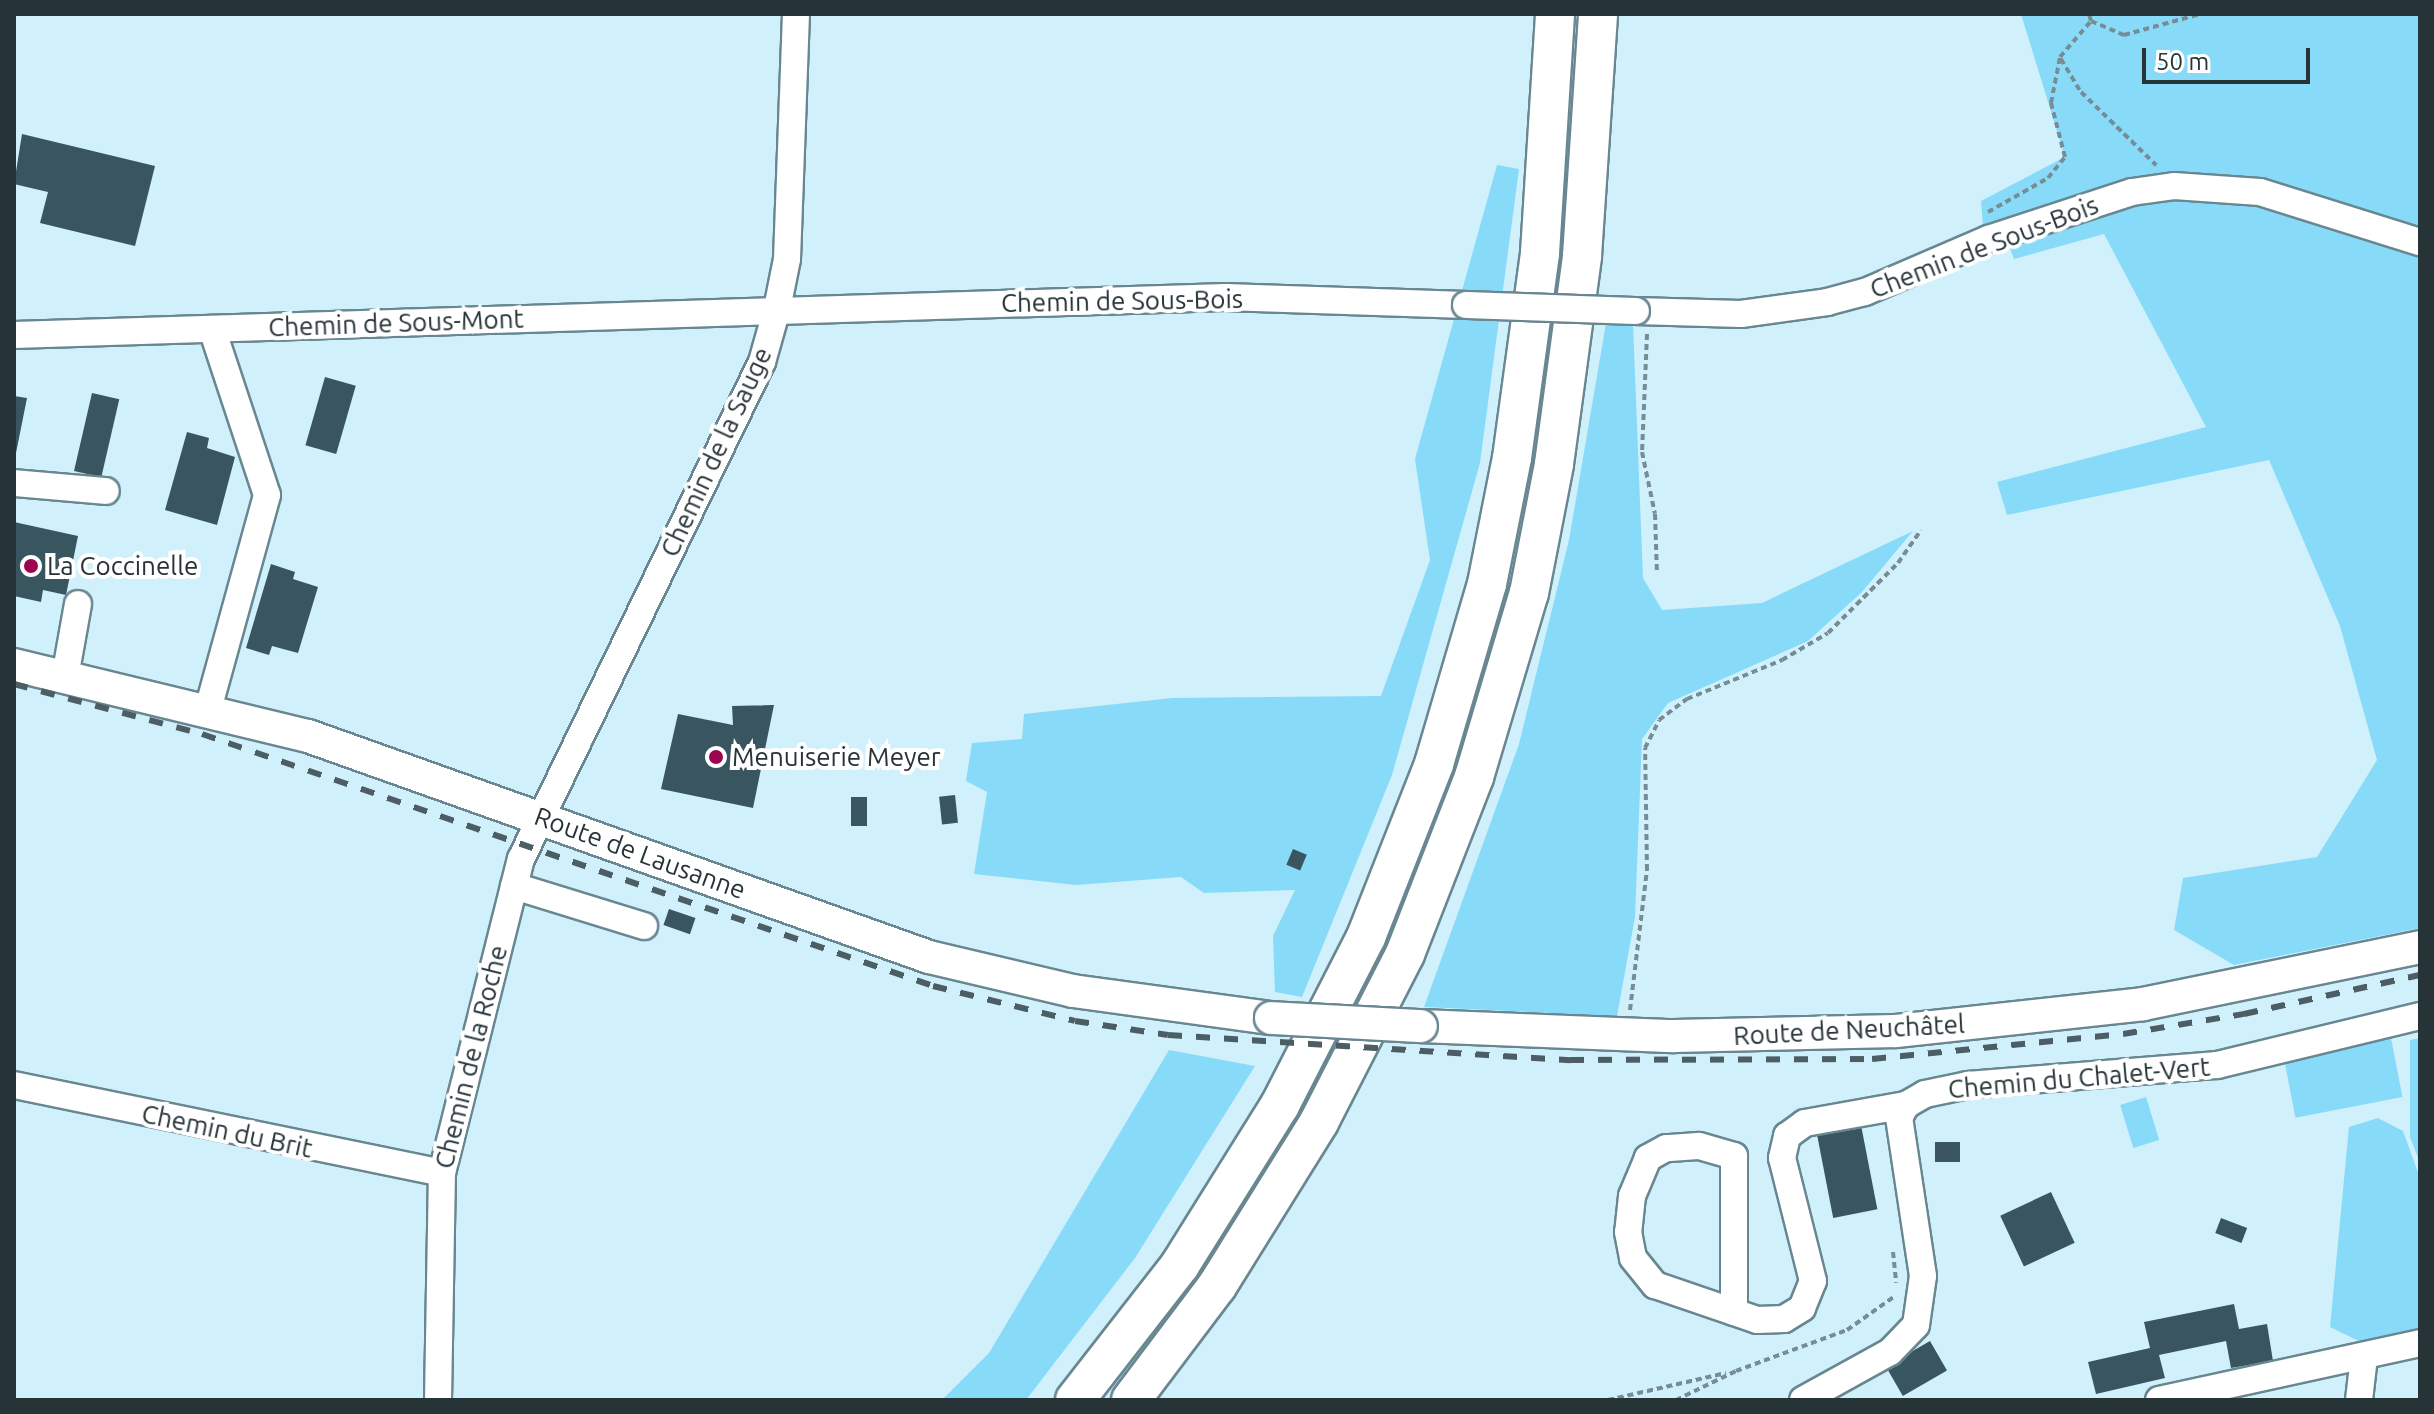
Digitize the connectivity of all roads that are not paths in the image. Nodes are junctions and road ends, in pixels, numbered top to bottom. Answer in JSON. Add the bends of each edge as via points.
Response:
{"nodes":[{"id":1,"x":796,"y":14,"type":"edge"},
{"id":2,"x":1555,"y":14,"type":"edge"},
{"id":3,"x":1598,"y":14,"type":"edge"},
{"id":4,"x":2420,"y":242,"type":"edge"},
{"id":5,"x":777,"y":309,"type":"junction"},
{"id":6,"x":212,"y":329,"type":"junction"},
{"id":7,"x":14,"y":335,"type":"edge"},
{"id":8,"x":14,"y":483,"type":"edge"},
{"id":9,"x":106,"y":491,"type":"dead end"},
{"id":10,"x":78,"y":604,"type":"dead end"},
{"id":11,"x":14,"y":665,"type":"edge"},
{"id":12,"x":65,"y":677,"type":"junction"},
{"id":13,"x":207,"y":713,"type":"junction"},
{"id":14,"x":539,"y":816,"type":"junction"},
{"id":15,"x":514,"y":886,"type":"junction"},
{"id":16,"x":644,"y":926,"type":"dead end"},
{"id":17,"x":2420,"y":947,"type":"edge"},
{"id":18,"x":2420,"y":1016,"type":"edge"},
{"id":19,"x":1271,"y":1018,"type":"joint"},
{"id":20,"x":14,"y":1085,"type":"edge"},
{"id":21,"x":1906,"y":1105,"type":"junction"},
{"id":22,"x":442,"y":1173,"type":"junction"},
{"id":23,"x":1734,"y":1312,"type":"junction"},
{"id":24,"x":2420,"y":1343,"type":"edge"},
{"id":25,"x":2364,"y":1357,"type":"junction"},
{"id":26,"x":438,"y":1400,"type":"edge"},
{"id":27,"x":1075,"y":1400,"type":"edge"},
{"id":28,"x":1131,"y":1400,"type":"edge"},
{"id":29,"x":1803,"y":1400,"type":"edge"},
{"id":30,"x":2159,"y":1400,"type":"edge"},
{"id":31,"x":2359,"y":1400,"type":"edge"}],
"edges":[{"from":1,"to":5,"type":"street","name":"Chemin de la Sauge","via":[[787,259]]},
{"from":2,"to":27,"type":"highway","via":[[1540,253],[1514,445],[1487,584],[1434,764],[1366,937],[1280,1105],[1180,1265]]},
{"from":3,"to":28,"type":"highway","via":[[1582,256],[1554,464],[1529,593],[1474,777],[1405,954],[1319,1122],[1217,1286]]},
{"from":4,"to":5,"type":"street","name":"Chemin de Sous-Bois","bridge":true,"via":[[2260,192],[2174,186],[2132,192],[1988,239],[1865,292],[1741,314],[1225,297]]},
{"from":5,"to":6,"type":"street","name":"Chemin de Sous-Mont"},
{"from":5,"to":14,"type":"street","name":"Chemin de la Sauge","via":[[762,362]]},
{"from":6,"to":7,"type":"street","name":"Chemin de Sous-Mont"},
{"from":6,"to":13,"type":"street","via":[[267,495]]},
{"from":8,"to":9,"type":"street"},
{"from":10,"to":12,"type":"street"},
{"from":11,"to":12,"type":"main road","name":"Route de Lausanne"},
{"from":12,"to":13,"type":"main road","name":"Route de Lausanne"},
{"from":13,"to":14,"type":"main road","name":"Route de Lausanne","via":[[308,736]]},
{"from":14,"to":15,"type":"street","name":"Chemin de la Roche"},
{"from":14,"to":19,"type":"main road","name":"Route de Lausanne","via":[[929,957],[1073,991]]},
{"from":15,"to":16,"type":"street"},
{"from":15,"to":22,"type":"street","name":"Chemin de la Roche"},
{"from":17,"to":19,"type":"main road","name":"Route de Neuchâtel","bridge":true,"via":[[2254,984],[2059,1015],[1856,1033],[1626,1036]]},
{"from":18,"to":21,"type":"street","name":"Chemin du Chalet-Vert","via":[[2217,1065],[1968,1085],[1925,1094]]},
{"from":20,"to":22,"type":"street","name":"Chemin du Brit"},
{"from":21,"to":23,"type":"street","name":"Chemin du Chalet-Vert","via":[[1805,1123],[1787,1136],[1782,1158],[1813,1281],[1802,1308],[1784,1319],[1757,1320]]},
{"from":21,"to":29,"type":"street","via":[[1898,1135],[1923,1276],[1916,1325],[1890,1352]]},
{"from":22,"to":26,"type":"street","name":"Chemin de la Roche"},
{"from":23,"to":23,"type":"street","name":"Chemin du Chalet-Vert","via":[[1655,1285],[1633,1258],[1628,1232],[1632,1196],[1648,1158],[1666,1148],[1698,1146],[1734,1156]]},
{"from":24,"to":25,"type":"street"},
{"from":25,"to":30,"type":"street"},
{"from":25,"to":31,"type":"street"}]}
